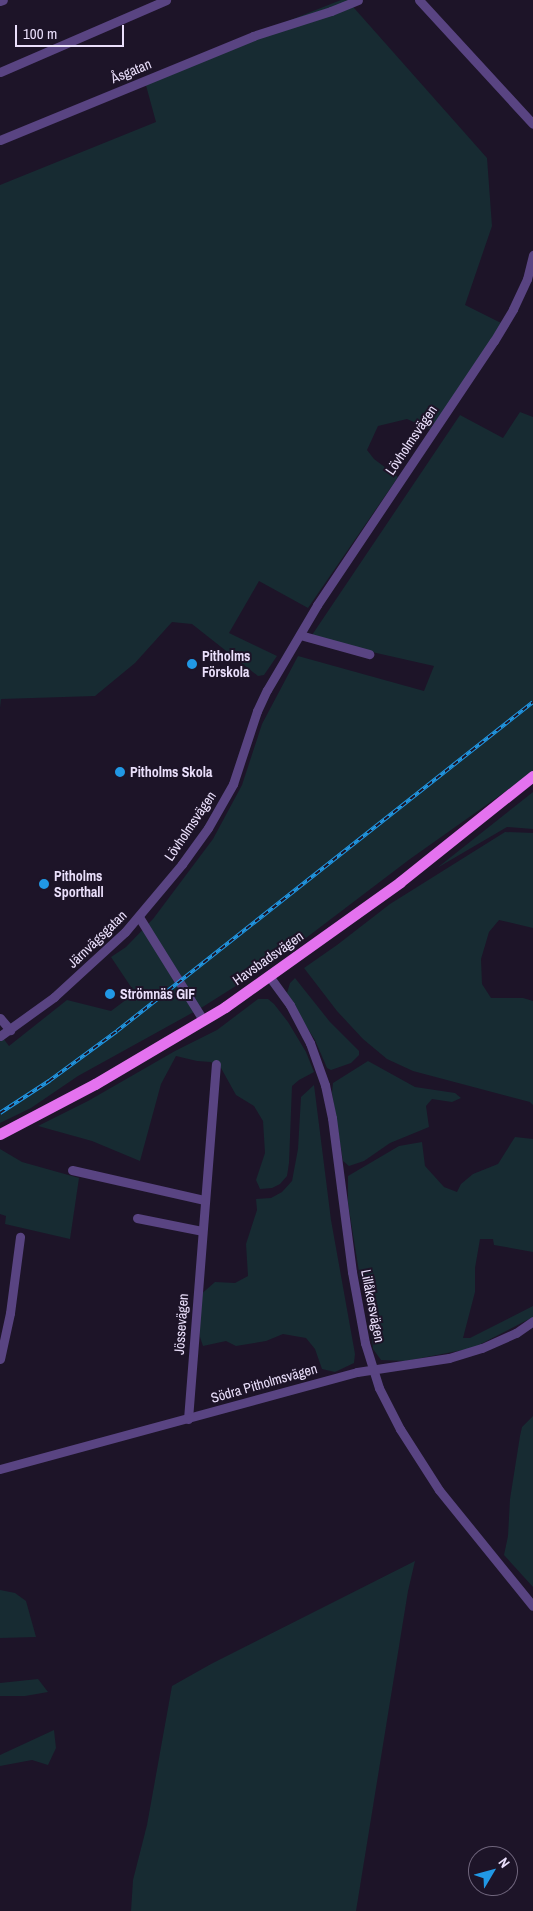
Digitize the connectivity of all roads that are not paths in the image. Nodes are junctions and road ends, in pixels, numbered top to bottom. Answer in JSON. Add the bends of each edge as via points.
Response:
{"nodes":[{"id":1,"x":4,"y":0,"type":"edge"},
{"id":2,"x":166,"y":0,"type":"edge"},
{"id":3,"x":358,"y":0,"type":"edge"},
{"id":4,"x":419,"y":0,"type":"edge"},
{"id":5,"x":0,"y":2,"type":"edge"},
{"id":6,"x":0,"y":72,"type":"edge"},
{"id":7,"x":533,"y":124,"type":"edge"},
{"id":8,"x":0,"y":140,"type":"edge"},
{"id":9,"x":533,"y":254,"type":"edge"},
{"id":10,"x":300,"y":635,"type":"junction"},
{"id":11,"x":370,"y":654,"type":"dead end"},
{"id":12,"x":533,"y":776,"type":"edge"},
{"id":13,"x":139,"y":917,"type":"junction"},
{"id":14,"x":269,"y":976,"type":"junction"},
{"id":15,"x":0,"y":1018,"type":"edge"},
{"id":16,"x":203,"y":1020,"type":"junction"},
{"id":17,"x":10,"y":1030,"type":"junction"},
{"id":18,"x":0,"y":1036,"type":"edge"},
{"id":19,"x":216,"y":1064,"type":"dead end"},
{"id":20,"x":0,"y":1134,"type":"edge"},
{"id":21,"x":72,"y":1170,"type":"dead end"},
{"id":22,"x":204,"y":1200,"type":"junction"},
{"id":23,"x":137,"y":1218,"type":"dead end"},
{"id":24,"x":202,"y":1231,"type":"junction"},
{"id":25,"x":20,"y":1237,"type":"dead end"},
{"id":26,"x":533,"y":1322,"type":"edge"},
{"id":27,"x":0,"y":1359,"type":"edge"},
{"id":28,"x":373,"y":1369,"type":"junction"},
{"id":29,"x":188,"y":1419,"type":"junction"},
{"id":30,"x":0,"y":1468,"type":"edge"},
{"id":31,"x":533,"y":1606,"type":"edge"}],
"edges":[{"from":1,"to":5,"type":"street"},
{"from":2,"to":6,"type":"street"},
{"from":3,"to":8,"type":"street","name":"Åsgatan","via":[[253,36]]},
{"from":4,"to":7,"type":"street"},
{"from":9,"to":10,"type":"street","name":"Lövholmsvägen","via":[[527,279],[494,341]]},
{"from":10,"to":11,"type":"street"},
{"from":10,"to":13,"type":"street","name":"Lövholmsvägen","via":[[262,700],[225,801],[194,848]]},
{"from":12,"to":14,"type":"main road","name":"Havsbadsvägen","via":[[400,882]]},
{"from":13,"to":16,"type":"street","name":"Järnvägsgatan"},
{"from":13,"to":17,"type":"street","name":"Järnvägsgatan","via":[[73,982]]},
{"from":14,"to":16,"type":"main road","name":"Havsbadsvägen"},
{"from":14,"to":28,"type":"street","name":"Lillåkersvägen","via":[[290,1005],[310,1043],[325,1085],[352,1272]]},
{"from":15,"to":17,"type":"street"},
{"from":16,"to":20,"type":"main road","name":"Havsbadsvägen","via":[[95,1084]]},
{"from":17,"to":18,"type":"street","name":"Järnvägsgatan"},
{"from":19,"to":22,"type":"street","name":"Jössevägen"},
{"from":21,"to":22,"type":"street"},
{"from":22,"to":24,"type":"street","name":"Jössevägen"},
{"from":23,"to":24,"type":"street"},
{"from":24,"to":29,"type":"street","name":"Jössevägen"},
{"from":25,"to":27,"type":"street"},
{"from":26,"to":28,"type":"street","name":"Södra Pitholmsvägen","via":[[482,1348],[449,1358]]},
{"from":28,"to":29,"type":"street","name":"Södra Pitholmsvägen"},
{"from":28,"to":31,"type":"street","name":"Lillåkersvägen","via":[[379,1388],[414,1453],[439,1490]]},
{"from":29,"to":30,"type":"street","name":"Södra Pitholmsvägen"}]}
